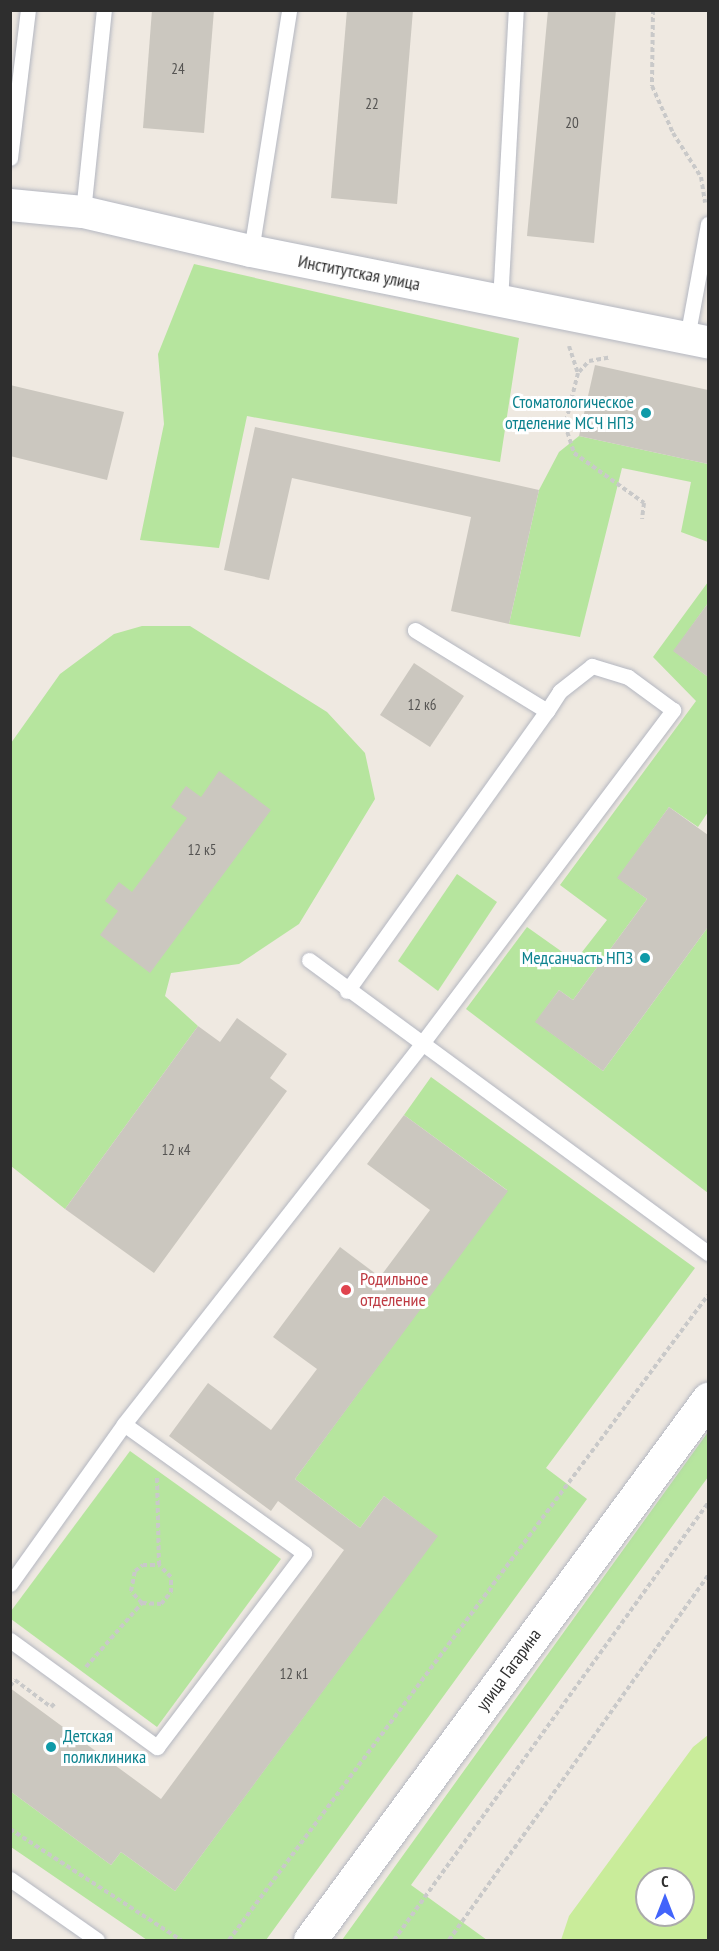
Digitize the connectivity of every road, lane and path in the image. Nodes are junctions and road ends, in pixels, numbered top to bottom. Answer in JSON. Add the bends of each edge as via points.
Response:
{"nodes":[{"id":1,"x":28,"y":10,"type":"edge"},
{"id":2,"x":104,"y":10,"type":"edge"},
{"id":3,"x":289,"y":10,"type":"edge"},
{"id":4,"x":516,"y":10,"type":"edge"},
{"id":5,"x":653,"y":10,"type":"edge"},
{"id":6,"x":10,"y":158,"type":"edge"},
{"id":7,"x":10,"y":205,"type":"edge"},
{"id":8,"x":83,"y":212,"type":"junction"},
{"id":9,"x":708,"y":224,"type":"edge"},
{"id":10,"x":251,"y":251,"type":"junction"},
{"id":11,"x":500,"y":302,"type":"junction"},
{"id":12,"x":552,"y":314,"type":"junction"},
{"id":13,"x":698,"y":340,"type":"edge"},
{"id":14,"x":642,"y":519,"type":"dead end"},
{"id":15,"x":415,"y":630,"type":"dead end"},
{"id":16,"x":547,"y":711,"type":"junction"},
{"id":17,"x":309,"y":960,"type":"dead end"},
{"id":18,"x":347,"y":991,"type":"junction"},
{"id":19,"x":420,"y":1046,"type":"junction"},
{"id":20,"x":708,"y":1253,"type":"edge"},
{"id":21,"x":708,"y":1295,"type":"edge"},
{"id":22,"x":708,"y":1399,"type":"edge"},
{"id":23,"x":124,"y":1424,"type":"junction"},
{"id":24,"x":156,"y":1447,"type":"junction"},
{"id":25,"x":708,"y":1503,"type":"edge"},
{"id":26,"x":159,"y":1565,"type":"junction"},
{"id":27,"x":708,"y":1576,"type":"edge"},
{"id":28,"x":10,"y":1584,"type":"edge"},
{"id":29,"x":142,"y":1604,"type":"junction"},
{"id":30,"x":10,"y":1640,"type":"edge"},
{"id":31,"x":71,"y":1684,"type":"junction"},
{"id":32,"x":10,"y":1686,"type":"edge"},
{"id":33,"x":10,"y":1829,"type":"edge"},
{"id":34,"x":10,"y":1879,"type":"edge"},
{"id":35,"x":97,"y":1941,"type":"edge"},
{"id":36,"x":181,"y":1941,"type":"edge"},
{"id":37,"x":229,"y":1941,"type":"edge"},
{"id":38,"x":310,"y":1941,"type":"edge"},
{"id":39,"x":394,"y":1941,"type":"edge"},
{"id":40,"x":449,"y":1941,"type":"edge"}],
"edges":[{"from":1,"to":6,"type":"lane"},
{"from":2,"to":8,"type":"lane"},
{"from":3,"to":10,"type":"lane"},
{"from":4,"to":11,"type":"lane"},
{"from":5,"to":9,"type":"path","via":[[652,86],[673,133],[701,177]]},
{"from":7,"to":8,"type":"street","name":"Институтская улица"},
{"from":8,"to":10,"type":"street","name":"Институтская улица"},
{"from":9,"to":13,"type":"lane"},
{"from":10,"to":11,"type":"street","name":"Институтская улица"},
{"from":11,"to":12,"type":"street","name":"Институтская улица"},
{"from":12,"to":13,"type":"street","name":"Институтская улица"},
{"from":12,"to":14,"type":"path","via":[[577,360],[578,373],[565,425],[574,453],[644,502]]},
{"from":15,"to":16,"type":"lane"},
{"from":16,"to":18,"type":"lane"},
{"from":16,"to":19,"type":"lane","via":[[560,690],[592,666],[628,677],[672,710]]},
{"from":17,"to":18,"type":"lane"},
{"from":18,"to":19,"type":"lane"},
{"from":19,"to":20,"type":"lane"},
{"from":19,"to":23,"type":"lane"},
{"from":21,"to":37,"type":"path"},
{"from":22,"to":38,"type":"main road","name":"улица Гагарина"},
{"from":23,"to":24,"type":"lane"},
{"from":23,"to":28,"type":"lane"},
{"from":24,"to":26,"type":"path"},
{"from":24,"to":31,"type":"lane","via":[[304,1553],[158,1748]]},
{"from":25,"to":39,"type":"path"},
{"from":26,"to":29,"type":"path","via":[[143,1565],[130,1580],[131,1591]]},
{"from":26,"to":29,"type":"path","via":[[171,1577],[171,1592],[160,1604]]},
{"from":27,"to":40,"type":"path"},
{"from":29,"to":31,"type":"path"},
{"from":30,"to":31,"type":"lane"},
{"from":31,"to":32,"type":"path","via":[[51,1707],[15,1680]]},
{"from":33,"to":36,"type":"path"},
{"from":34,"to":35,"type":"lane"}]}
